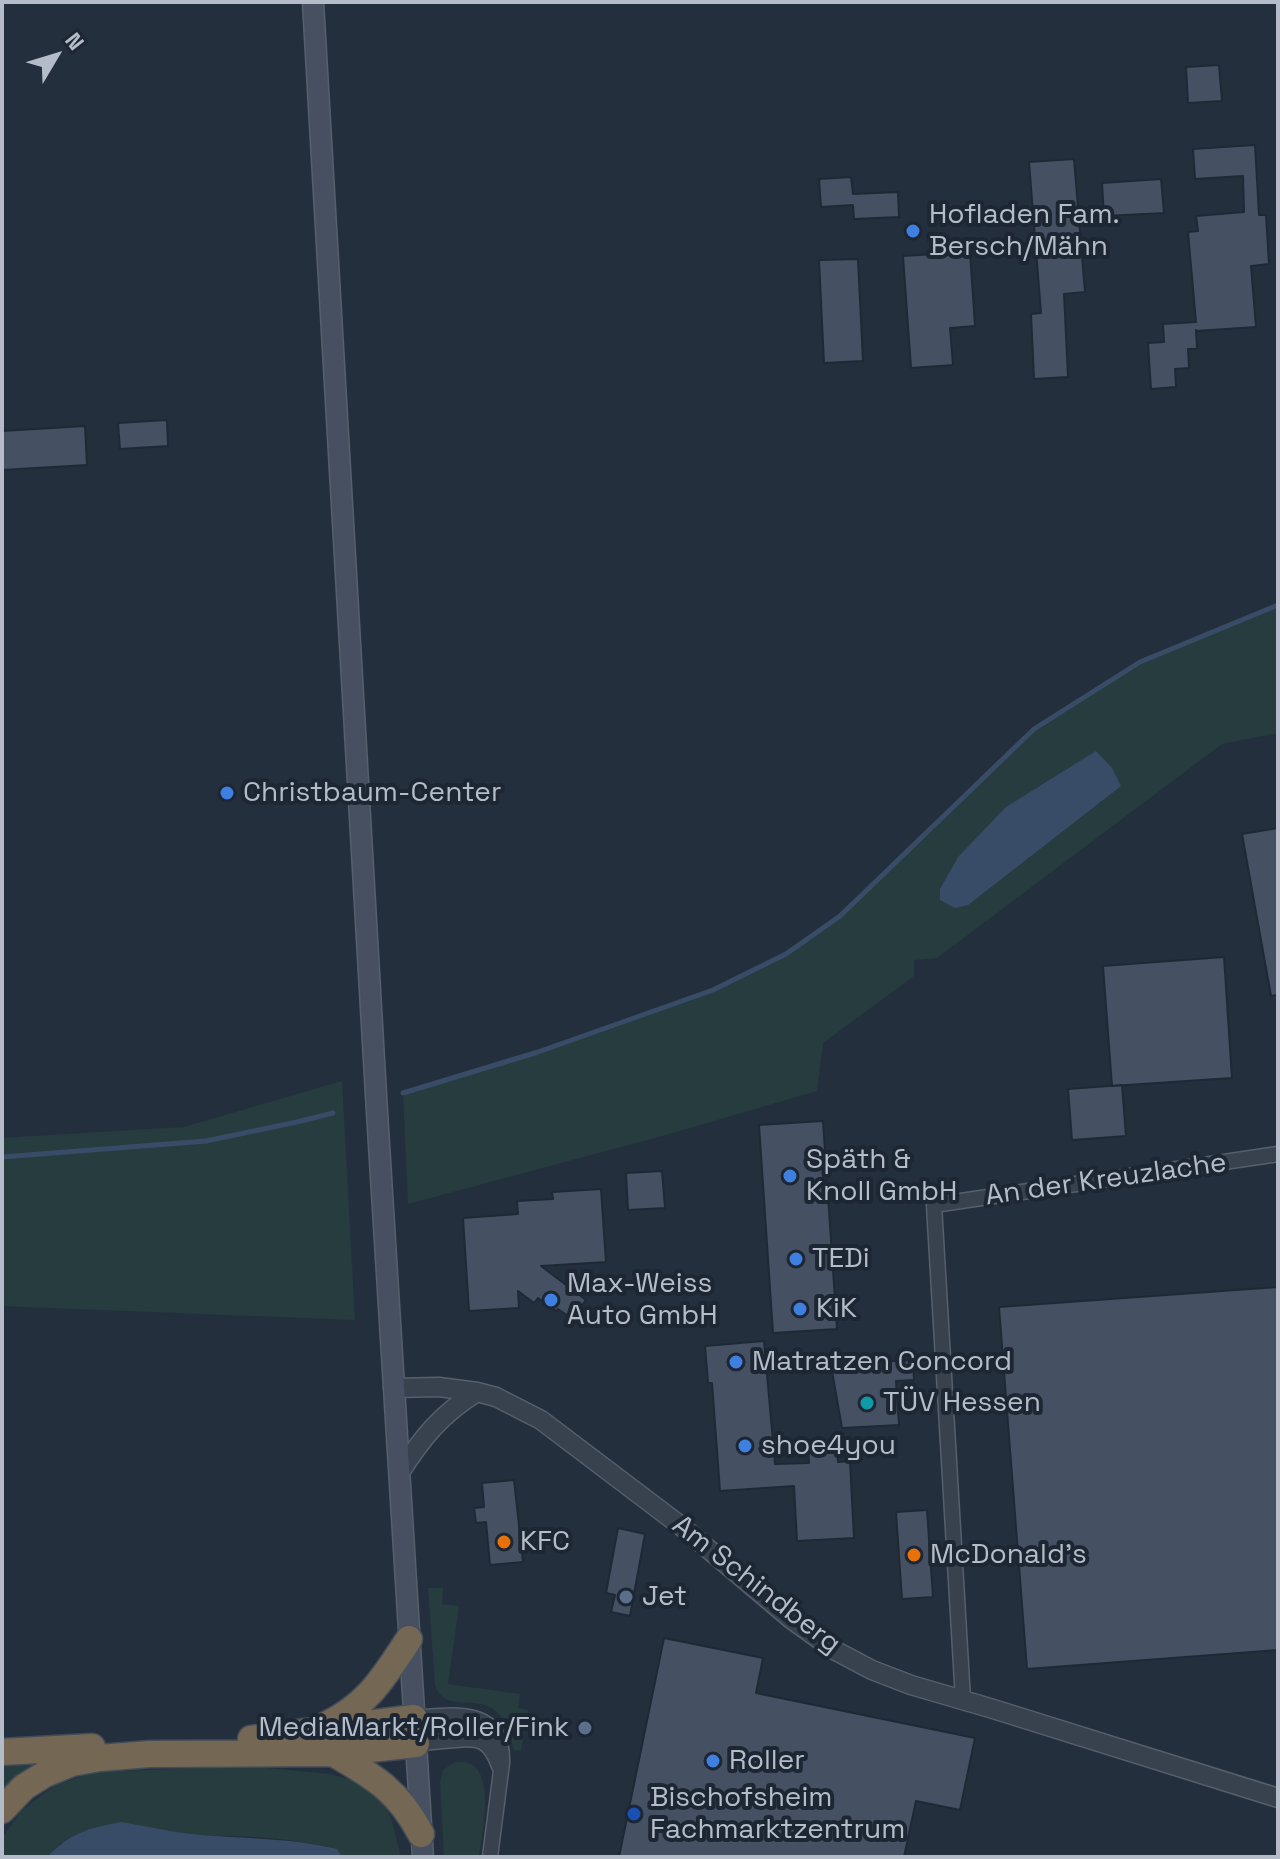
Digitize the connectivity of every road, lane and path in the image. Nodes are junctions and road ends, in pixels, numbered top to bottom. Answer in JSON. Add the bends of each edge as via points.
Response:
{"nodes":[{"id":1,"x":313,"y":2,"type":"edge"},
{"id":2,"x":1278,"y":1154,"type":"edge"},
{"id":3,"x":393,"y":1388,"type":"junction"},
{"id":4,"x":477,"y":1392,"type":"junction"},
{"id":5,"x":399,"y":1474,"type":"junction"},
{"id":6,"x":409,"y":1639,"type":"junction"},
{"id":7,"x":963,"y":1700,"type":"junction"},
{"id":8,"x":415,"y":1731,"type":"junction"},
{"id":9,"x":311,"y":1732,"type":"junction"},
{"id":10,"x":2,"y":1752,"type":"edge"},
{"id":11,"x":333,"y":1753,"type":"junction"},
{"id":12,"x":501,"y":1774,"type":"junction"},
{"id":13,"x":1278,"y":1798,"type":"edge"},
{"id":14,"x":2,"y":1810,"type":"edge"},
{"id":15,"x":422,"y":1845,"type":"edge"},
{"id":16,"x":490,"y":1857,"type":"edge"}],
"edges":[{"from":1,"to":3,"type":"main road"},
{"from":2,"to":7,"type":"street","name":"An der Kreuzlache","via":[[934,1205]]},
{"from":3,"to":4,"type":"street","name":"Am Schindberg"},
{"from":3,"to":5,"type":"main road"},
{"from":4,"to":5,"type":"street","via":[[434,1425]]},
{"from":4,"to":7,"type":"street","name":"Am Schindberg","via":[[541,1420],[834,1650],[872,1670]]},
{"from":5,"to":6,"type":"main road"},
{"from":6,"to":8,"type":"main road"},
{"from":6,"to":9,"type":"highway","via":[[362,1703]]},
{"from":7,"to":13,"type":"street","name":"Am Schindberg"},
{"from":8,"to":9,"type":"highway"},
{"from":8,"to":11,"type":"highway"},
{"from":8,"to":12,"type":"street","via":[[479,1740],[492,1750]]},
{"from":8,"to":12,"type":"street","via":[[457,1715],[477,1718],[491,1727],[499,1744]]},
{"from":8,"to":15,"type":"main road"},
{"from":9,"to":10,"type":"highway"},
{"from":11,"to":14,"type":"highway","via":[[100,1758],[45,1774]]},
{"from":11,"to":15,"type":"highway","via":[[398,1797],[412,1815]]},
{"from":12,"to":16,"type":"street"}]}
